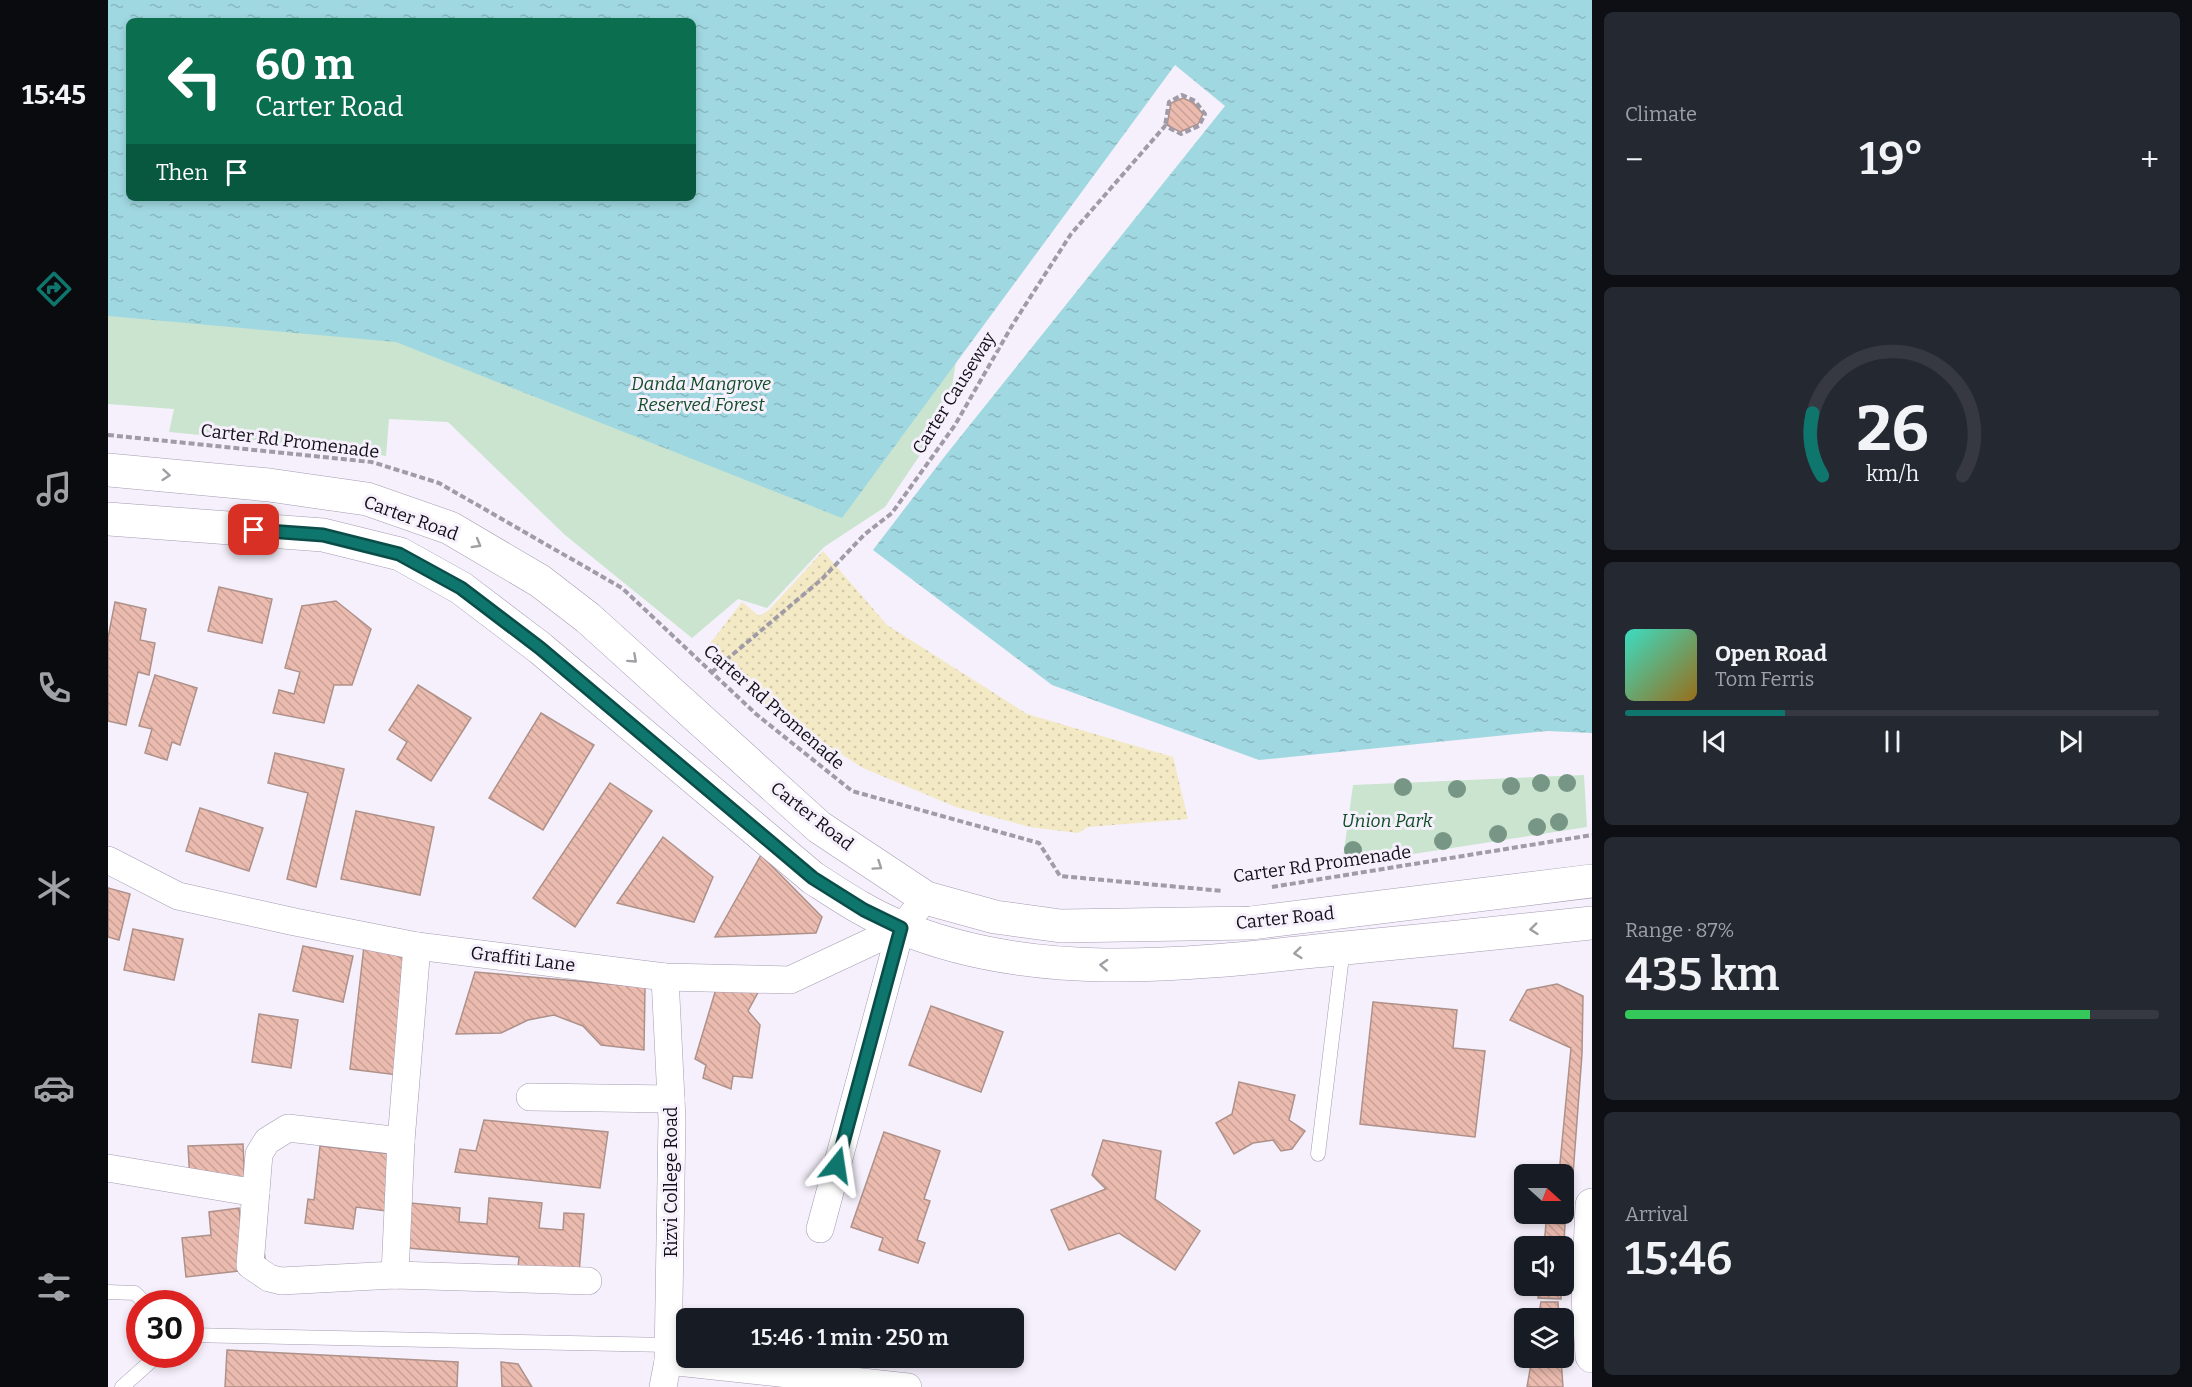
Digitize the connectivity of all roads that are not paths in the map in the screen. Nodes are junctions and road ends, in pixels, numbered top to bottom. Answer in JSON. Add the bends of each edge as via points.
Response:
{"nodes":[{"id":1,"x":108,"y":470,"type":"edge"},
{"id":2,"x":108,"y":519,"type":"edge"},
{"id":3,"x":108,"y":860,"type":"edge"},
{"id":4,"x":1592,"y":881,"type":"edge"},
{"id":5,"x":926,"y":898,"type":"junction"},
{"id":6,"x":1592,"y":923,"type":"edge"},
{"id":7,"x":901,"y":928,"type":"junction"},
{"id":8,"x":417,"y":946,"type":"junction"},
{"id":9,"x":1343,"y":948,"type":"junction"},
{"id":10,"x":665,"y":977,"type":"junction"},
{"id":11,"x":530,"y":1097,"type":"dead end"},
{"id":12,"x":671,"y":1100,"type":"junction"},
{"id":13,"x":401,"y":1141,"type":"junction"},
{"id":14,"x":1318,"y":1154,"type":"dead end"},
{"id":15,"x":108,"y":1168,"type":"edge"},
{"id":16,"x":256,"y":1193,"type":"junction"},
{"id":17,"x":1592,"y":1205,"type":"edge"},
{"id":18,"x":820,"y":1229,"type":"dead end"},
{"id":19,"x":394,"y":1275,"type":"junction"},
{"id":20,"x":588,"y":1281,"type":"dead end"},
{"id":21,"x":108,"y":1292,"type":"edge"},
{"id":22,"x":126,"y":1293,"type":"edge"},
{"id":23,"x":1590,"y":1298,"type":"edge"},
{"id":24,"x":204,"y":1336,"type":"edge"},
{"id":25,"x":1592,"y":1356,"type":"edge"},
{"id":26,"x":667,"y":1364,"type":"edge"},
{"id":27,"x":143,"y":1368,"type":"edge"},
{"id":28,"x":122,"y":1387,"type":"edge"},
{"id":29,"x":908,"y":1387,"type":"edge"}],
"edges":[{"from":1,"to":5,"type":"main road","name":"Carter Road","one_way":true,"via":[[269,485],[367,499],[450,528],[540,581],[588,618],[819,827]]},
{"from":2,"to":7,"type":"main road","name":"Carter Road","via":[[323,535],[399,554],[461,588],[540,648],[813,878]]},
{"from":3,"to":8,"type":"street","name":"Graffiti Lane","via":[[178,896]]},
{"from":4,"to":5,"type":"main road","name":"Carter Road","via":[[1239,923],[1061,926],[995,917]]},
{"from":5,"to":7,"type":"street","name":"Graffiti Lane"},
{"from":6,"to":9,"type":"main road","name":"Carter Road","one_way":true},
{"from":9,"to":7,"type":"main road","name":"Carter Road","one_way":true,"via":[[1213,962],[1116,965],[1033,961]]},
{"from":7,"to":10,"type":"street","name":"Graffiti Lane","via":[[790,980]]},
{"from":7,"to":18,"type":"street"},
{"from":8,"to":10,"type":"street","name":"Graffiti Lane"},
{"from":8,"to":13,"type":"street"},
{"from":9,"to":14,"type":"lane"},
{"from":10,"to":12,"type":"street","name":"Rizvi College Road"},
{"from":11,"to":12,"type":"street"},
{"from":12,"to":26,"type":"street","name":"Rizvi College Road"},
{"from":13,"to":16,"type":"street","via":[[288,1128],[267,1141],[259,1154]]},
{"from":13,"to":19,"type":"street"},
{"from":15,"to":16,"type":"street"},
{"from":16,"to":19,"type":"street","via":[[250,1265],[268,1278],[281,1281]]},
{"from":17,"to":23,"type":"main road"},
{"from":19,"to":20,"type":"street"},
{"from":21,"to":22,"type":"lane"},
{"from":23,"to":25,"type":"main road"},
{"from":24,"to":26,"type":"lane"},
{"from":26,"to":29,"type":"street"},
{"from":27,"to":28,"type":"lane"}]}
